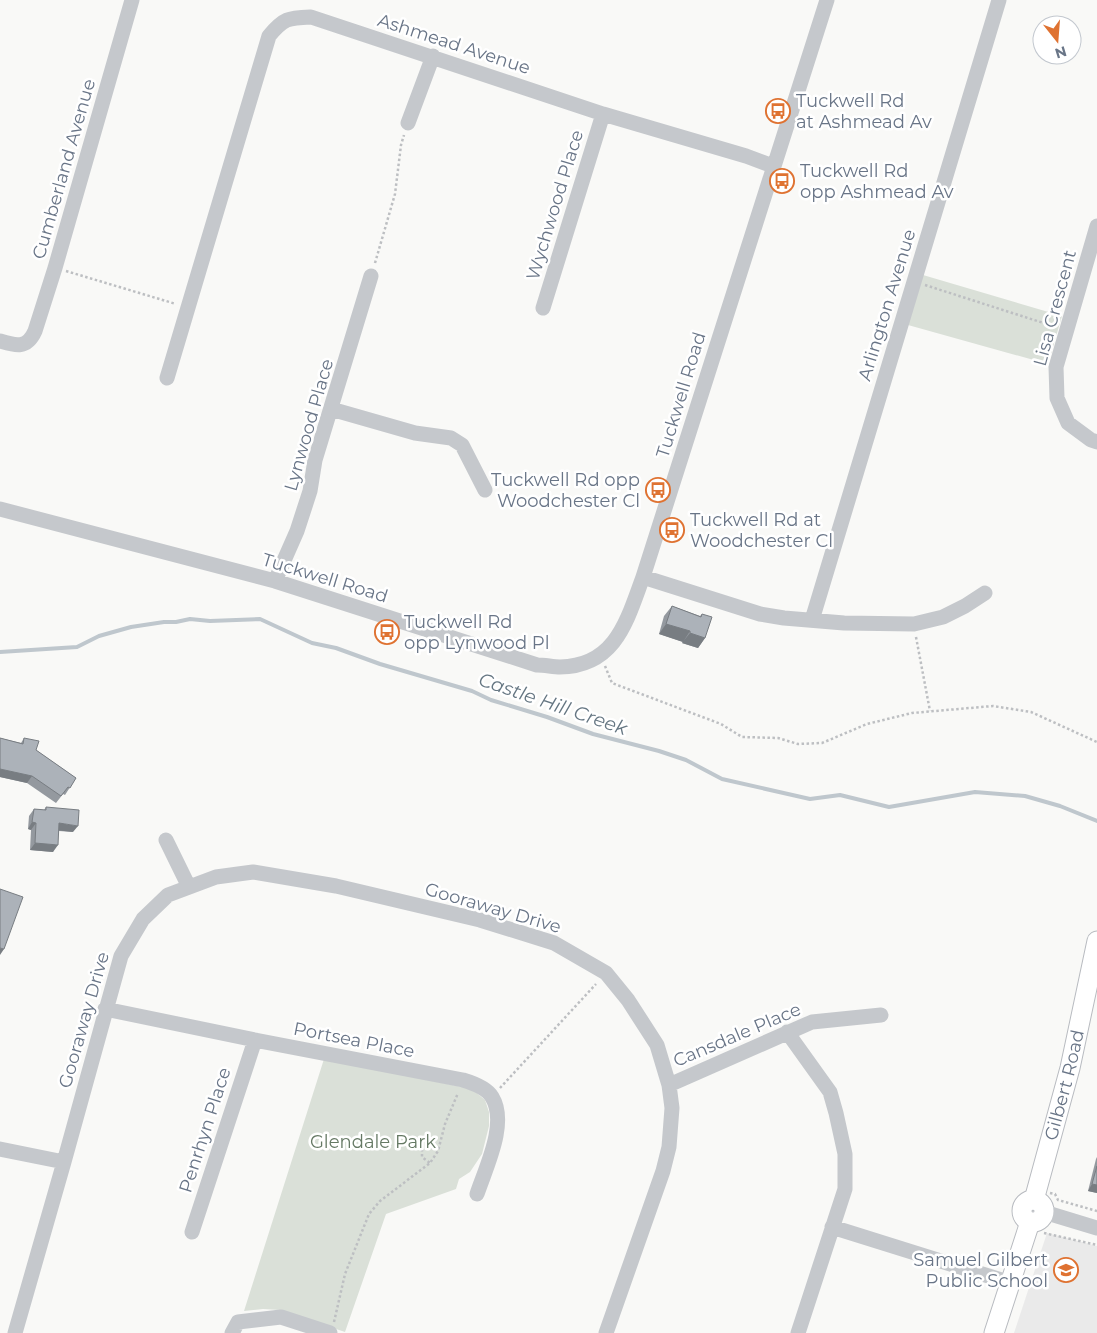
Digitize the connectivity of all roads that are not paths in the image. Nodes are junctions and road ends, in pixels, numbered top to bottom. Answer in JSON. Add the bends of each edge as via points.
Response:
{"nodes":[{"id":1,"x":132,"y":0,"type":"edge"},
{"id":2,"x":826,"y":0,"type":"edge"},
{"id":3,"x":999,"y":0,"type":"edge"},
{"id":4,"x":432,"y":56,"type":"junction"},
{"id":5,"x":604,"y":114,"type":"junction"},
{"id":6,"x":408,"y":123,"type":"road end"},
{"id":7,"x":773,"y":166,"type":"junction"},
{"id":8,"x":1097,"y":226,"type":"edge"},
{"id":9,"x":371,"y":276,"type":"road end"},
{"id":10,"x":543,"y":308,"type":"dead end"},
{"id":11,"x":0,"y":341,"type":"edge"},
{"id":12,"x":167,"y":378,"type":"dead end"},
{"id":13,"x":331,"y":409,"type":"junction"},
{"id":14,"x":1097,"y":442,"type":"edge"},
{"id":15,"x":485,"y":490,"type":"dead end"},
{"id":16,"x":0,"y":509,"type":"edge"},
{"id":17,"x":643,"y":577,"type":"junction"},
{"id":18,"x":275,"y":581,"type":"junction"},
{"id":19,"x":985,"y":593,"type":"dead end"},
{"id":20,"x":812,"y":620,"type":"junction"},
{"id":21,"x":166,"y":840,"type":"dead end"},
{"id":22,"x":189,"y":887,"type":"junction"},
{"id":23,"x":1097,"y":940,"type":"edge"},
{"id":24,"x":105,"y":1009,"type":"junction"},
{"id":25,"x":881,"y":1015,"type":"dead end"},
{"id":26,"x":787,"y":1032,"type":"junction"},
{"id":27,"x":255,"y":1040,"type":"junction"},
{"id":28,"x":669,"y":1085,"type":"junction"},
{"id":29,"x":0,"y":1149,"type":"edge"},
{"id":30,"x":64,"y":1162,"type":"junction"},
{"id":31,"x":478,"y":1194,"type":"dead end"},
{"id":32,"x":1038,"y":1212,"type":"junction"},
{"id":33,"x":832,"y":1227,"type":"junction"},
{"id":34,"x":1097,"y":1228,"type":"edge"},
{"id":35,"x":192,"y":1232,"type":"dead end"},
{"id":36,"x":1011,"y":1283,"type":"junction"},
{"id":37,"x":332,"y":1329,"type":"edge"},
{"id":38,"x":15,"y":1333,"type":"edge"},
{"id":39,"x":232,"y":1333,"type":"edge"},
{"id":40,"x":606,"y":1333,"type":"edge"},
{"id":41,"x":798,"y":1333,"type":"edge"},
{"id":42,"x":994,"y":1333,"type":"edge"}],
"edges":[{"from":1,"to":11,"type":"street","name":"Cumberland Avenue","via":[[35,331],[23,344]]},
{"from":2,"to":7,"type":"street","name":"Tuckwell Road"},
{"from":3,"to":20,"type":"street","name":"Arlington Avenue"},
{"from":4,"to":5,"type":"street","name":"Ashmead Avenue"},
{"from":4,"to":6,"type":"street"},
{"from":4,"to":12,"type":"street","name":"Ashmead Avenue","via":[[311,17],[279,23],[269,36]]},
{"from":5,"to":7,"type":"street","name":"Ashmead Avenue"},
{"from":5,"to":10,"type":"street","name":"Wychwood Place"},
{"from":7,"to":17,"type":"street","name":"Tuckwell Road"},
{"from":8,"to":14,"type":"street","name":"Lisa Crescent","via":[[1056,367],[1057,398],[1068,423]]},
{"from":9,"to":13,"type":"street","name":"Lynwood Place"},
{"from":13,"to":15,"type":"street","via":[[415,433],[451,438],[462,445]]},
{"from":13,"to":18,"type":"street","name":"Lynwood Place","via":[[297,531]]},
{"from":16,"to":18,"type":"street","name":"Tuckwell Road"},
{"from":17,"to":18,"type":"street","name":"Tuckwell Road","via":[[626,624],[615,642],[601,656],[584,664],[560,667],[537,664]]},
{"from":17,"to":20,"type":"street","via":[[760,614]]},
{"from":19,"to":20,"type":"street","via":[[943,617],[914,624]]},
{"from":21,"to":22,"type":"street"},
{"from":22,"to":24,"type":"street","name":"Gooraway Drive","via":[[168,895],[143,918],[121,956]]},
{"from":22,"to":28,"type":"street","name":"Gooraway Drive","via":[[216,877],[253,872],[336,886],[480,920],[554,943],[606,973],[628,1000],[657,1045]]},
{"from":23,"to":32,"type":"main road","name":"Gilbert Road"},
{"from":24,"to":27,"type":"street","name":"Portsea Place"},
{"from":24,"to":30,"type":"street","name":"Gooraway Drive"},
{"from":25,"to":26,"type":"street","name":"Cansdale Place","via":[[812,1022]]},
{"from":26,"to":28,"type":"street","name":"Cansdale Place"},
{"from":26,"to":33,"type":"street","via":[[830,1092],[836,1113],[845,1154],[845,1189]]},
{"from":27,"to":31,"type":"street","name":"Portsea Place","via":[[478,1085],[492,1096],[498,1112],[498,1131]]},
{"from":27,"to":35,"type":"street","name":"Penrhyn Place"},
{"from":28,"to":40,"type":"street","name":"Gooraway Drive","via":[[672,1108],[669,1147],[663,1171]]},
{"from":29,"to":30,"type":"street"},
{"from":30,"to":38,"type":"street","name":"Gooraway Drive"},
{"from":32,"to":34,"type":"street"},
{"from":32,"to":36,"type":"main road","name":"Gilbert Road"},
{"from":33,"to":36,"type":"street"},
{"from":33,"to":41,"type":"street"},
{"from":36,"to":42,"type":"main road","name":"Gilbert Road"},
{"from":37,"to":39,"type":"street","via":[[282,1317],[238,1322]]}]}
